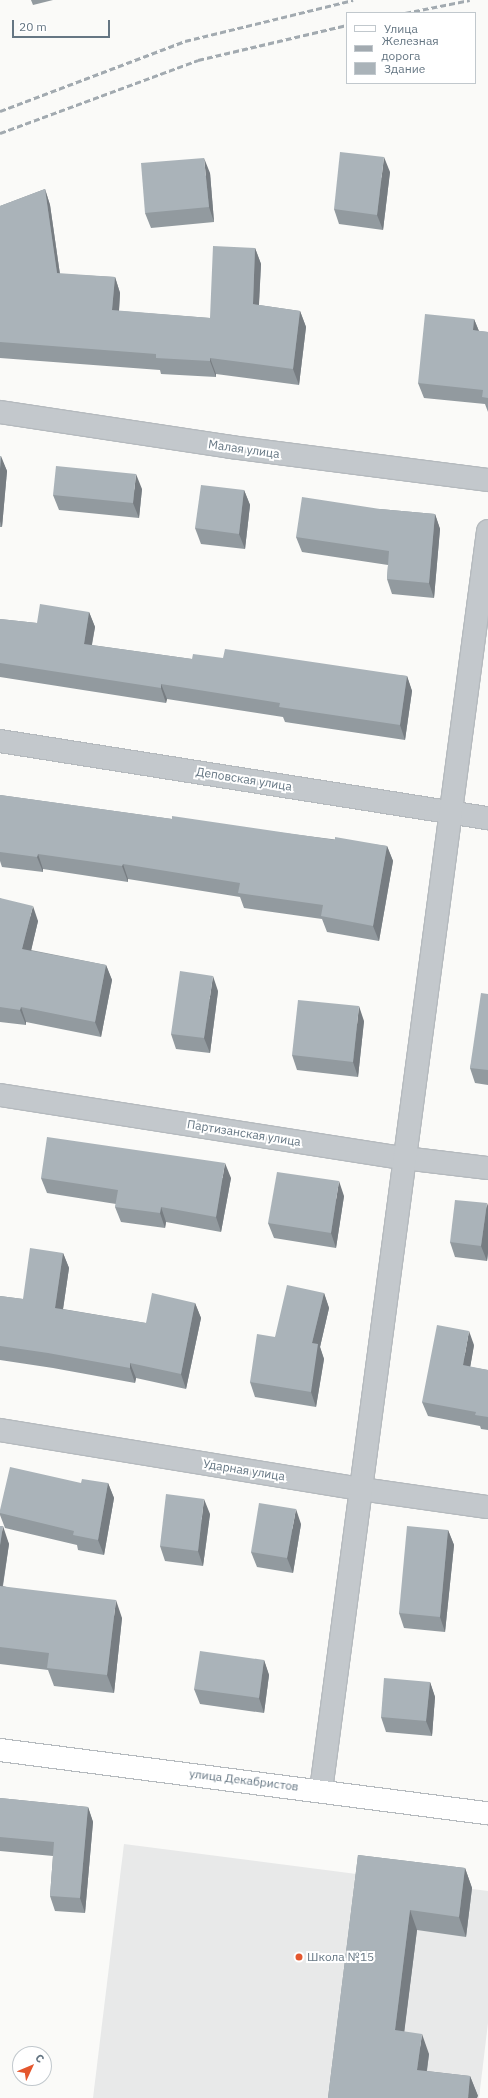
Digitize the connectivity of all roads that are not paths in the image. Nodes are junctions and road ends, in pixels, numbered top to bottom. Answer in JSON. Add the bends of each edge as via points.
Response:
{"nodes":[{"id":1,"x":0,"y":412,"type":"edge"},
{"id":2,"x":488,"y":480,"type":"edge"},
{"id":3,"x":488,"y":531,"type":"edge"},
{"id":4,"x":0,"y":741,"type":"edge"},
{"id":5,"x":450,"y":812,"type":"junction"},
{"id":6,"x":488,"y":818,"type":"edge"},
{"id":7,"x":0,"y":1095,"type":"edge"},
{"id":8,"x":404,"y":1158,"type":"junction"},
{"id":9,"x":488,"y":1168,"type":"edge"},
{"id":10,"x":0,"y":1430,"type":"edge"},
{"id":11,"x":361,"y":1489,"type":"junction"},
{"id":12,"x":488,"y":1507,"type":"edge"},
{"id":13,"x":0,"y":1750,"type":"edge"},
{"id":14,"x":321,"y":1790,"type":"junction"},
{"id":15,"x":488,"y":1813,"type":"edge"}],
"edges":[{"from":1,"to":2,"type":"street","name":"Малая улица","via":[[231,447]]},
{"from":3,"to":5,"type":"street"},
{"from":4,"to":5,"type":"street","name":"Деповская улица"},
{"from":5,"to":6,"type":"street","name":"Деповская улица"},
{"from":5,"to":8,"type":"street"},
{"from":7,"to":8,"type":"street","name":"Партизанская улица"},
{"from":8,"to":9,"type":"street","name":"Партизанская улица"},
{"from":8,"to":11,"type":"street"},
{"from":10,"to":11,"type":"street","name":"Ударная улица"},
{"from":11,"to":12,"type":"street","name":"Ударная улица"},
{"from":11,"to":14,"type":"street"},
{"from":13,"to":14,"type":"main road","name":"улица Декабристов"},
{"from":14,"to":15,"type":"main road","name":"улица Декабристов"}]}
